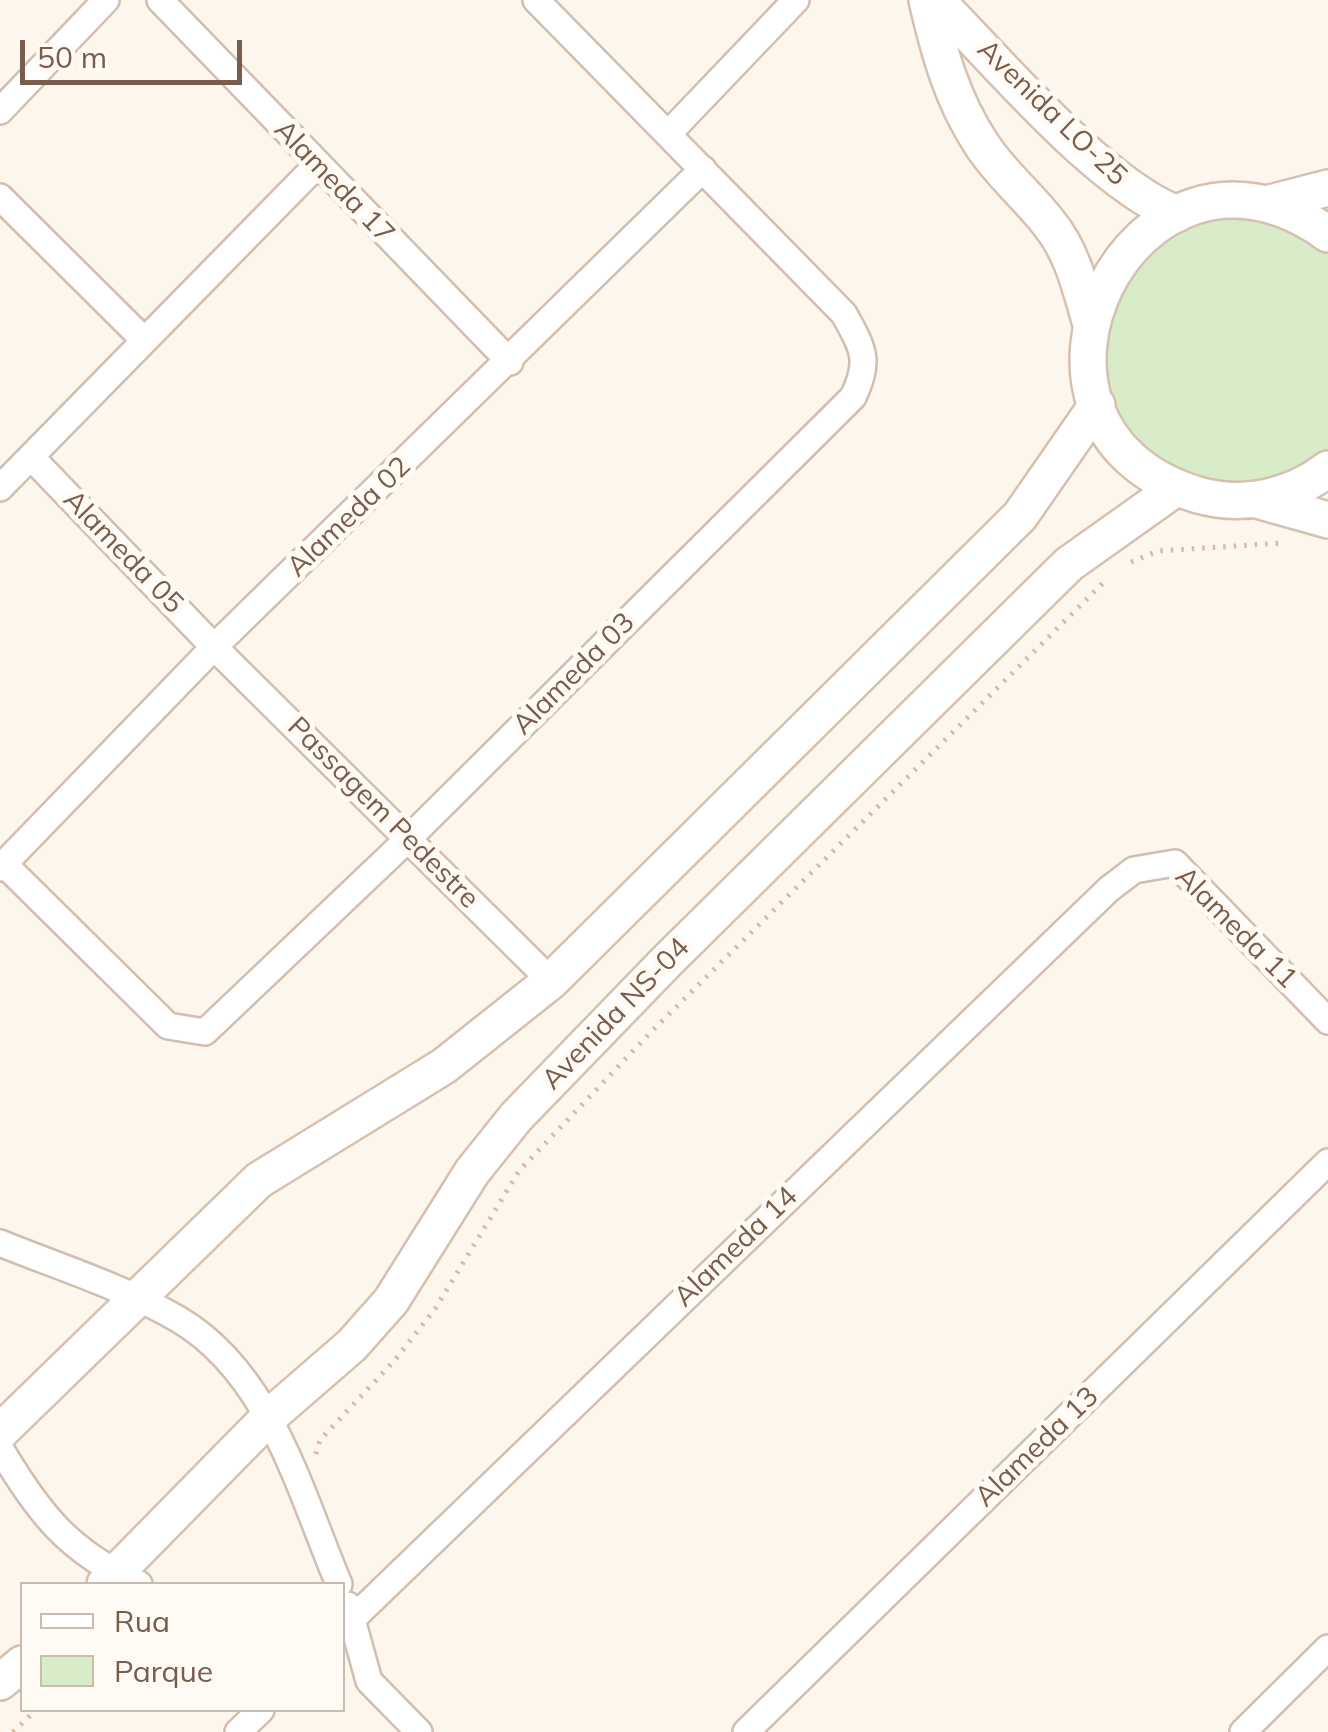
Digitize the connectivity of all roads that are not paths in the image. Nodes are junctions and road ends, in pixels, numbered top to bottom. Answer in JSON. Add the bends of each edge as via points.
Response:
{"nodes":[{"id":1,"x":106,"y":0,"type":"edge"},
{"id":2,"x":160,"y":0,"type":"edge"},
{"id":3,"x":536,"y":0,"type":"edge"},
{"id":4,"x":796,"y":0,"type":"edge"},
{"id":5,"x":927,"y":0,"type":"edge"},
{"id":6,"x":936,"y":0,"type":"edge"},
{"id":7,"x":0,"y":111,"type":"edge"},
{"id":8,"x":668,"y":134,"type":"junction"},
{"id":9,"x":317,"y":165,"type":"junction"},
{"id":10,"x":703,"y":170,"type":"junction"},
{"id":11,"x":1328,"y":188,"type":"edge"},
{"id":12,"x":0,"y":197,"type":"edge"},
{"id":13,"x":1265,"y":204,"type":"junction"},
{"id":14,"x":1176,"y":214,"type":"junction"},
{"id":15,"x":1328,"y":234,"type":"edge"},
{"id":16,"x":1090,"y":322,"type":"junction"},
{"id":17,"x":143,"y":339,"type":"junction"},
{"id":18,"x":510,"y":362,"type":"junction"},
{"id":19,"x":1097,"y":405,"type":"junction"},
{"id":20,"x":31,"y":457,"type":"junction"},
{"id":21,"x":1328,"y":469,"type":"edge"},
{"id":22,"x":0,"y":488,"type":"edge"},
{"id":23,"x":1176,"y":488,"type":"junction"},
{"id":24,"x":1259,"y":500,"type":"junction"},
{"id":25,"x":1328,"y":520,"type":"edge"},
{"id":26,"x":214,"y":647,"type":"junction"},
{"id":27,"x":409,"y":838,"type":"junction"},
{"id":28,"x":2,"y":866,"type":"edge"},
{"id":29,"x":1134,"y":870,"type":"joint"},
{"id":30,"x":551,"y":980,"type":"junction"},
{"id":31,"x":1328,"y":1021,"type":"edge"},
{"id":32,"x":1328,"y":1162,"type":"edge"},
{"id":33,"x":0,"y":1243,"type":"edge"},
{"id":34,"x":136,"y":1298,"type":"junction"},
{"id":35,"x":269,"y":1417,"type":"junction"},
{"id":36,"x":0,"y":1432,"type":"edge"},
{"id":37,"x":0,"y":1448,"type":"edge"},
{"id":38,"x":120,"y":1581,"type":"edge"},
{"id":39,"x":338,"y":1582,"type":"edge"},
{"id":40,"x":346,"y":1613,"type":"edge"},
{"id":41,"x":1328,"y":1648,"type":"edge"},
{"id":42,"x":20,"y":1666,"type":"edge"},
{"id":43,"x":345,"y":1675,"type":"edge"},
{"id":44,"x":369,"y":1681,"type":"junction"},
{"id":45,"x":0,"y":1682,"type":"edge"},
{"id":46,"x":258,"y":1712,"type":"edge"},
{"id":47,"x":238,"y":1732,"type":"edge"},
{"id":48,"x":419,"y":1732,"type":"edge"},
{"id":49,"x":746,"y":1732,"type":"edge"},
{"id":50,"x":1242,"y":1732,"type":"edge"}],
"edges":[{"from":1,"to":7,"type":"street"},
{"from":2,"to":9,"type":"street","name":"Alameda 17"},
{"from":3,"to":8,"type":"street"},
{"from":4,"to":8,"type":"street"},
{"from":5,"to":16,"type":"street","name":"Avenida LO-25","via":[[960,106],[984,148],[1051,225],[1075,266]]},
{"from":6,"to":14,"type":"street","name":"Avenida LO-25","via":[[1088,152],[1150,203]]},
{"from":8,"to":10,"type":"street"},
{"from":9,"to":17,"type":"street"},
{"from":9,"to":18,"type":"street","name":"Alameda 17"},
{"from":10,"to":18,"type":"street","name":"Alameda 02"},
{"from":10,"to":27,"type":"street","name":"Alameda 03","via":[[844,314],[863,348],[864,374],[853,398]]},
{"from":11,"to":13,"type":"street"},
{"from":12,"to":17,"type":"street"},
{"from":13,"to":14,"type":"street","via":[[1220,202]]},
{"from":13,"to":15,"type":"street"},
{"from":14,"to":16,"type":"street","via":[[1136,240],[1106,276]]},
{"from":16,"to":19,"type":"street","via":[[1087,364]]},
{"from":17,"to":20,"type":"street"},
{"from":18,"to":26,"type":"street","name":"Alameda 02"},
{"from":19,"to":23,"type":"street","via":[[1142,468]]},
{"from":19,"to":30,"type":"street","via":[[1020,516]]},
{"from":20,"to":22,"type":"street"},
{"from":20,"to":26,"type":"street","name":"Alameda 05"},
{"from":21,"to":24,"type":"street","via":[[1307,485]]},
{"from":23,"to":24,"type":"street","via":[[1216,500]]},
{"from":23,"to":35,"type":"street","name":"Avenida NS-04","via":[[1068,564],[667,960],[505,1131],[391,1301],[352,1345]]},
{"from":24,"to":25,"type":"street"},
{"from":26,"to":27,"type":"street","name":"Passagem Pedestre"},
{"from":26,"to":28,"type":"street","name":"Alameda 02"},
{"from":27,"to":28,"type":"street","name":"Alameda 03","via":[[206,1032],[168,1026]]},
{"from":27,"to":30,"type":"street","name":"Passagem Pedestre"},
{"from":29,"to":31,"type":"street","name":"Alameda 11","via":[[1174,863]]},
{"from":29,"to":40,"type":"street","name":"Alameda 14"},
{"from":30,"to":34,"type":"street","via":[[444,1066],[259,1180]]},
{"from":32,"to":49,"type":"street","name":"Alameda 13"},
{"from":33,"to":34,"type":"street"},
{"from":34,"to":35,"type":"street","via":[[180,1320],[213,1347]]},
{"from":34,"to":36,"type":"street"},
{"from":35,"to":38,"type":"street","name":"Avenida NS-04"},
{"from":35,"to":39,"type":"street"},
{"from":37,"to":38,"type":"street","via":[[34,1507],[64,1540]]},
{"from":40,"to":44,"type":"street"},
{"from":41,"to":50,"type":"street"},
{"from":42,"to":45,"type":"street"},
{"from":43,"to":44,"type":"street"},
{"from":44,"to":48,"type":"street"},
{"from":46,"to":47,"type":"street"}]}
